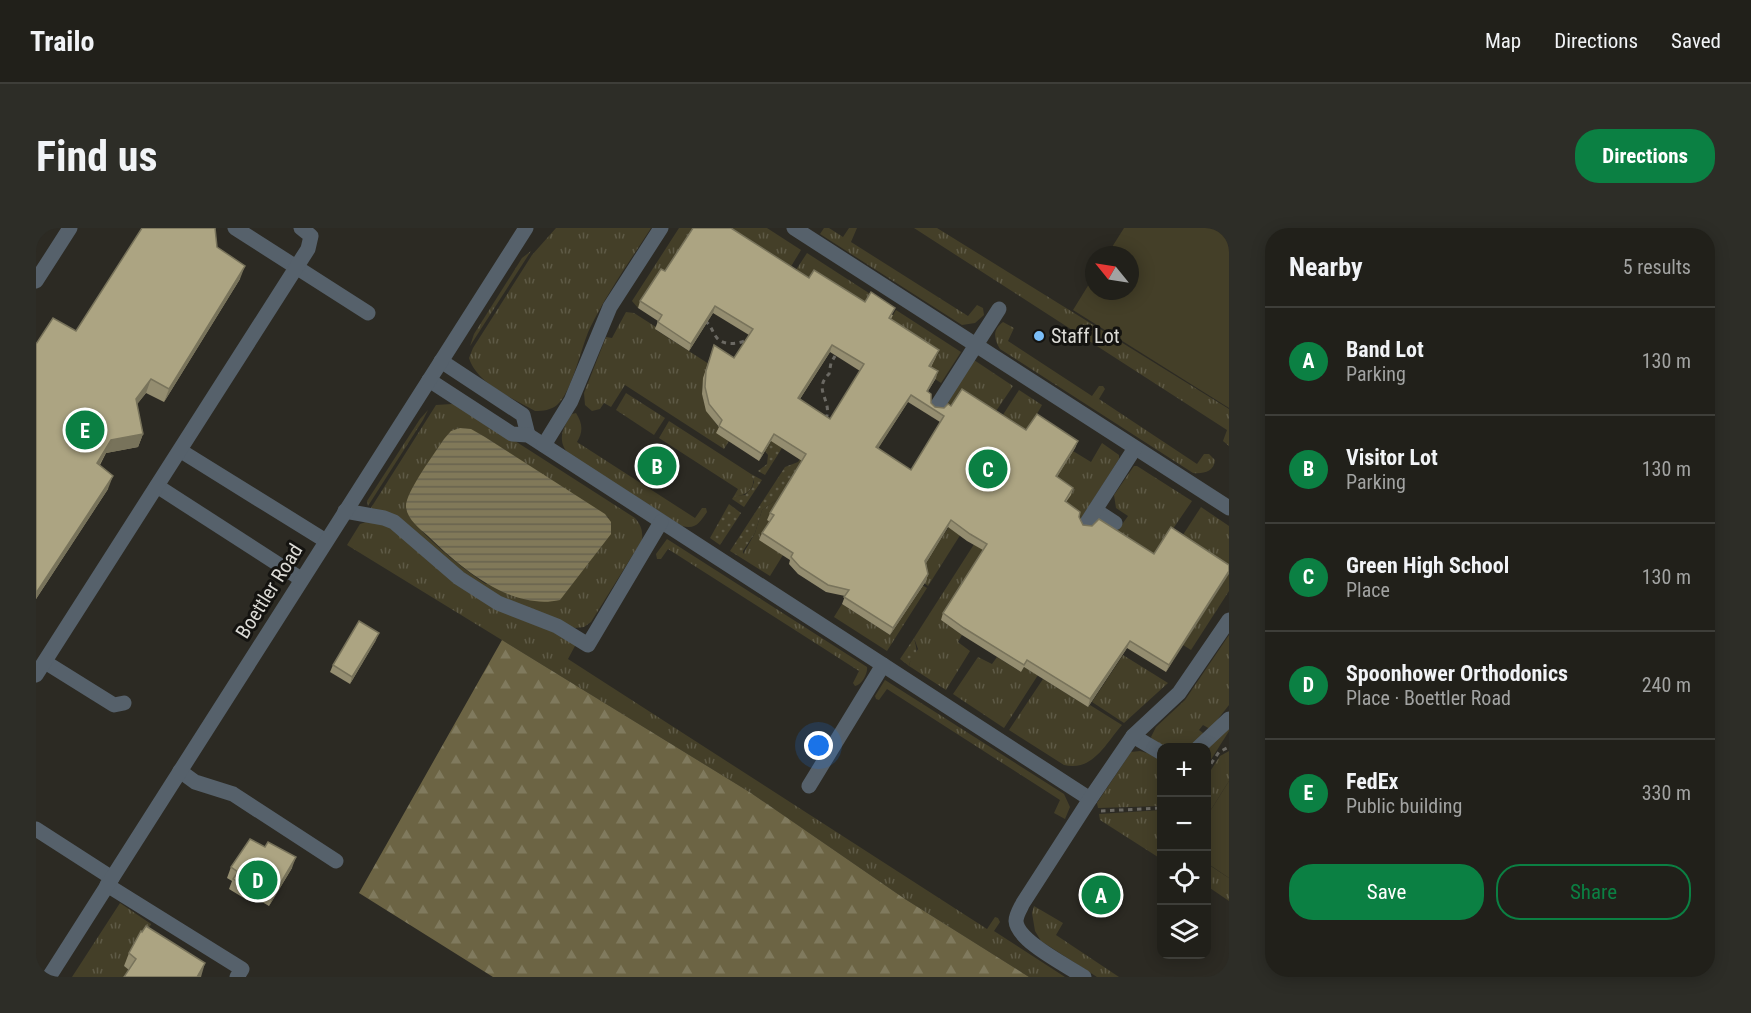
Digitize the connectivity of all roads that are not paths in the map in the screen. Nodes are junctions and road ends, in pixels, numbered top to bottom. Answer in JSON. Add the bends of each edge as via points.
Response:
{"nodes":[{"id":1,"x":70,"y":228,"type":"edge"},
{"id":2,"x":235,"y":228,"type":"edge"},
{"id":3,"x":301,"y":228,"type":"edge"},
{"id":4,"x":526,"y":228,"type":"edge"},
{"id":5,"x":661,"y":228,"type":"edge"},
{"id":6,"x":794,"y":228,"type":"edge"},
{"id":7,"x":297,"y":267,"type":"junction"},
{"id":8,"x":36,"y":281,"type":"edge"},
{"id":9,"x":999,"y":309,"type":"dead end"},
{"id":10,"x":368,"y":314,"type":"dead end"},
{"id":11,"x":976,"y":346,"type":"junction"},
{"id":12,"x":441,"y":361,"type":"junction"},
{"id":13,"x":429,"y":380,"type":"junction"},
{"id":14,"x":937,"y":406,"type":"edge"},
{"id":15,"x":528,"y":435,"type":"junction"},
{"id":16,"x":544,"y":445,"type":"junction"},
{"id":17,"x":1136,"y":448,"type":"junction"},
{"id":18,"x":181,"y":451,"type":"junction"},
{"id":19,"x":157,"y":486,"type":"junction"},
{"id":20,"x":1229,"y":508,"type":"edge"},
{"id":21,"x":1095,"y":510,"type":"junction"},
{"id":22,"x":345,"y":511,"type":"junction"},
{"id":23,"x":661,"y":522,"type":"junction"},
{"id":24,"x":1086,"y":524,"type":"edge"},
{"id":25,"x":1115,"y":524,"type":"dead end"},
{"id":26,"x":326,"y":541,"type":"junction"},
{"id":27,"x":302,"y":579,"type":"junction"},
{"id":28,"x":1229,"y":620,"type":"edge"},
{"id":29,"x":883,"y":665,"type":"junction"},
{"id":30,"x":39,"y":667,"type":"edge"},
{"id":31,"x":124,"y":702,"type":"dead end"},
{"id":32,"x":1229,"y":719,"type":"edge"},
{"id":33,"x":1133,"y":736,"type":"junction"},
{"id":34,"x":1202,"y":743,"type":"edge"},
{"id":35,"x":1157,"y":751,"type":"edge"},
{"id":36,"x":180,"y":771,"type":"junction"},
{"id":37,"x":809,"y":786,"type":"dead end"},
{"id":38,"x":1090,"y":799,"type":"junction"},
{"id":39,"x":36,"y":829,"type":"edge"},
{"id":40,"x":336,"y":861,"type":"dead end"},
{"id":41,"x":109,"y":882,"type":"junction"},
{"id":42,"x":49,"y":977,"type":"edge"},
{"id":43,"x":237,"y":977,"type":"edge"},
{"id":44,"x":1084,"y":977,"type":"edge"}],
"edges":[{"from":1,"to":8,"type":"street"},
{"from":2,"to":7,"type":"street"},
{"from":3,"to":7,"type":"street","via":[[311,236]]},
{"from":4,"to":12,"type":"street","name":"Boettler Road"},
{"from":5,"to":16,"type":"street","via":[[610,307],[571,401]]},
{"from":6,"to":11,"type":"street"},
{"from":7,"to":10,"type":"street"},
{"from":7,"to":18,"type":"street"},
{"from":9,"to":11,"type":"street"},
{"from":11,"to":14,"type":"street"},
{"from":11,"to":17,"type":"street"},
{"from":12,"to":13,"type":"street","name":"Boettler Road"},
{"from":12,"to":15,"type":"street","via":[[523,415]]},
{"from":13,"to":15,"type":"street","via":[[512,434]]},
{"from":13,"to":22,"type":"street","name":"Boettler Road"},
{"from":15,"to":16,"type":"street"},
{"from":16,"to":23,"type":"street"},
{"from":17,"to":20,"type":"street"},
{"from":17,"to":21,"type":"street"},
{"from":18,"to":19,"type":"street"},
{"from":18,"to":26,"type":"street"},
{"from":19,"to":27,"type":"street"},
{"from":19,"to":30,"type":"street"},
{"from":21,"to":24,"type":"street"},
{"from":21,"to":25,"type":"street"},
{"from":22,"to":23,"type":"street","via":[[394,522],[459,578],[498,603],[556,626],[588,645]]},
{"from":22,"to":26,"type":"street","name":"Boettler Road"},
{"from":23,"to":29,"type":"street"},
{"from":26,"to":27,"type":"street","name":"Boettler Road"},
{"from":27,"to":36,"type":"street","name":"Boettler Road"},
{"from":28,"to":33,"type":"street","via":[[1179,693]]},
{"from":29,"to":37,"type":"street"},
{"from":29,"to":38,"type":"street"},
{"from":30,"to":31,"type":"street","via":[[114,705]]},
{"from":32,"to":34,"type":"street"},
{"from":33,"to":35,"type":"street"},
{"from":33,"to":38,"type":"street"},
{"from":36,"to":40,"type":"street","via":[[195,782],[233,794]]},
{"from":36,"to":41,"type":"street","name":"Boettler Road"},
{"from":38,"to":44,"type":"street","via":[[1016,918],[1018,928],[1035,945]]},
{"from":39,"to":41,"type":"street"},
{"from":41,"to":42,"type":"street","name":"Boettler Road"},
{"from":41,"to":43,"type":"street","via":[[242,969]]}]}
